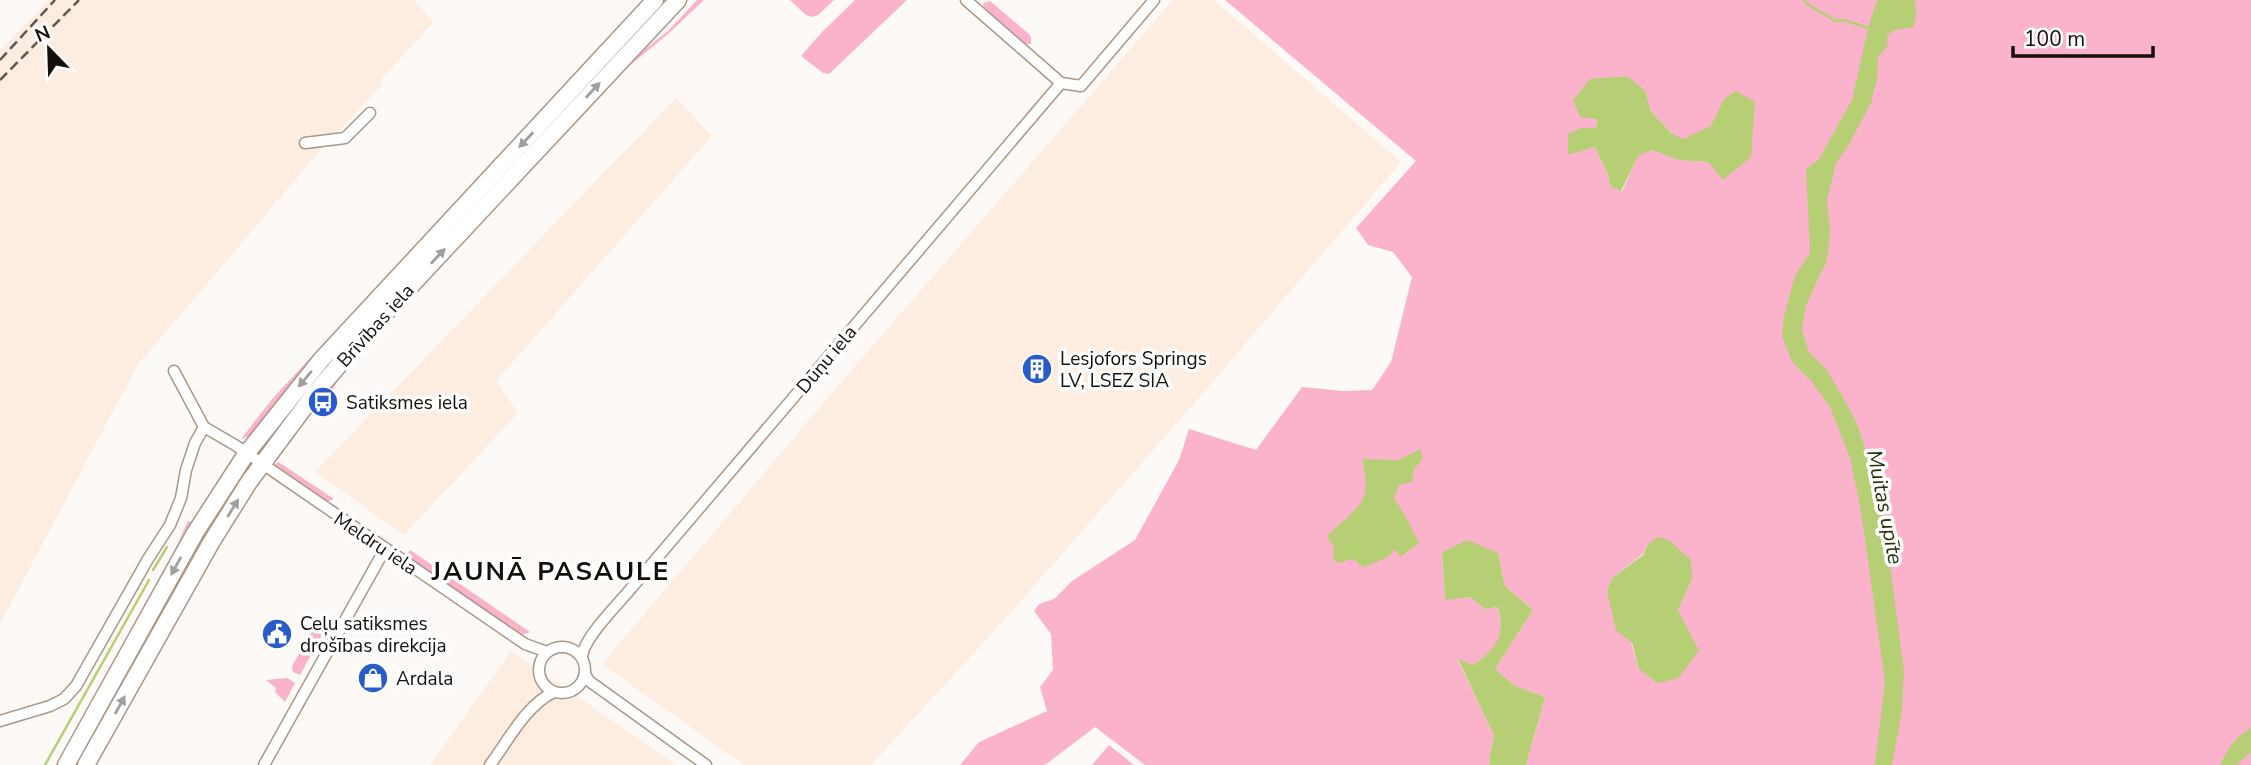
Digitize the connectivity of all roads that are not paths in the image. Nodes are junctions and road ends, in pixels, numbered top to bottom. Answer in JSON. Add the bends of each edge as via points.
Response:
{"nodes":[{"id":1,"x":655,"y":0,"type":"edge"},
{"id":2,"x":678,"y":0,"type":"edge"},
{"id":3,"x":967,"y":0,"type":"edge"},
{"id":4,"x":1154,"y":0,"type":"edge"},
{"id":5,"x":1061,"y":83,"type":"junction"},
{"id":6,"x":370,"y":113,"type":"dead end"},
{"id":7,"x":305,"y":143,"type":"dead end"},
{"id":8,"x":174,"y":371,"type":"dead end"},
{"id":9,"x":204,"y":427,"type":"junction"},
{"id":10,"x":246,"y":454,"type":"junction"},
{"id":11,"x":261,"y":465,"type":"junction"},
{"id":12,"x":385,"y":549,"type":"junction"},
{"id":13,"x":591,"y":636,"type":"junction"},
{"id":14,"x":526,"y":644,"type":"junction"},
{"id":15,"x":570,"y":648,"type":"junction"},
{"id":16,"x":547,"y":652,"type":"junction"},
{"id":17,"x":582,"y":658,"type":"junction"},
{"id":18,"x":539,"y":665,"type":"junction"},
{"id":19,"x":585,"y":674,"type":"junction"},
{"id":20,"x":541,"y":680,"type":"junction"},
{"id":21,"x":578,"y":688,"type":"junction"},
{"id":22,"x":554,"y":692,"type":"junction"},
{"id":23,"x":605,"y":692,"type":"junction"},
{"id":24,"x":534,"y":706,"type":"junction"},
{"id":25,"x":0,"y":721,"type":"edge"},
{"id":26,"x":66,"y":765,"type":"edge"},
{"id":27,"x":86,"y":765,"type":"edge"},
{"id":28,"x":264,"y":765,"type":"edge"},
{"id":29,"x":490,"y":765,"type":"edge"},
{"id":30,"x":706,"y":765,"type":"edge"}],
"edges":[{"from":1,"to":10,"type":"highway","name":"Brīvības iela","one_way":true,"via":[[321,360]]},
{"from":11,"to":2,"type":"highway","name":"Brīvības iela","one_way":true,"via":[[362,338]]},
{"from":3,"to":5,"type":"street"},
{"from":4,"to":5,"type":"street","via":[[1081,86]]},
{"from":5,"to":13,"type":"street","name":"Dūņu iela"},
{"from":6,"to":7,"type":"street","via":[[345,138]]},
{"from":8,"to":9,"type":"street"},
{"from":9,"to":10,"type":"street","name":"Meldru iela"},
{"from":9,"to":25,"type":"street","via":[[170,525],[76,686],[50,706]]},
{"from":10,"to":11,"type":"street","name":"Meldru iela"},
{"from":10,"to":26,"type":"highway","name":"Brīvības iela","one_way":true,"via":[[195,533]]},
{"from":11,"to":12,"type":"street","name":"Meldru iela"},
{"from":27,"to":11,"type":"highway","name":"Brīvības iela","one_way":true,"via":[[212,541]]},
{"from":12,"to":14,"type":"street","name":"Meldru iela"},
{"from":12,"to":28,"type":"street"},
{"from":13,"to":15,"type":"street","name":"Dūņu iela"},
{"from":13,"to":17,"type":"street","name":"Dūņu iela"},
{"from":14,"to":16,"type":"street","name":"Meldru iela"},
{"from":14,"to":18,"type":"street","name":"Meldru iela"},
{"from":15,"to":16,"type":"street"},
{"from":15,"to":17,"type":"street"},
{"from":16,"to":18,"type":"street"},
{"from":17,"to":19,"type":"street"},
{"from":18,"to":20,"type":"street","name":"Meldru iela"},
{"from":19,"to":21,"type":"street"},
{"from":19,"to":23,"type":"street"},
{"from":20,"to":22,"type":"street"},
{"from":20,"to":24,"type":"street"},
{"from":21,"to":22,"type":"street"},
{"from":21,"to":23,"type":"street"},
{"from":22,"to":24,"type":"street"},
{"from":23,"to":30,"type":"street"},
{"from":24,"to":29,"type":"street"}]}
